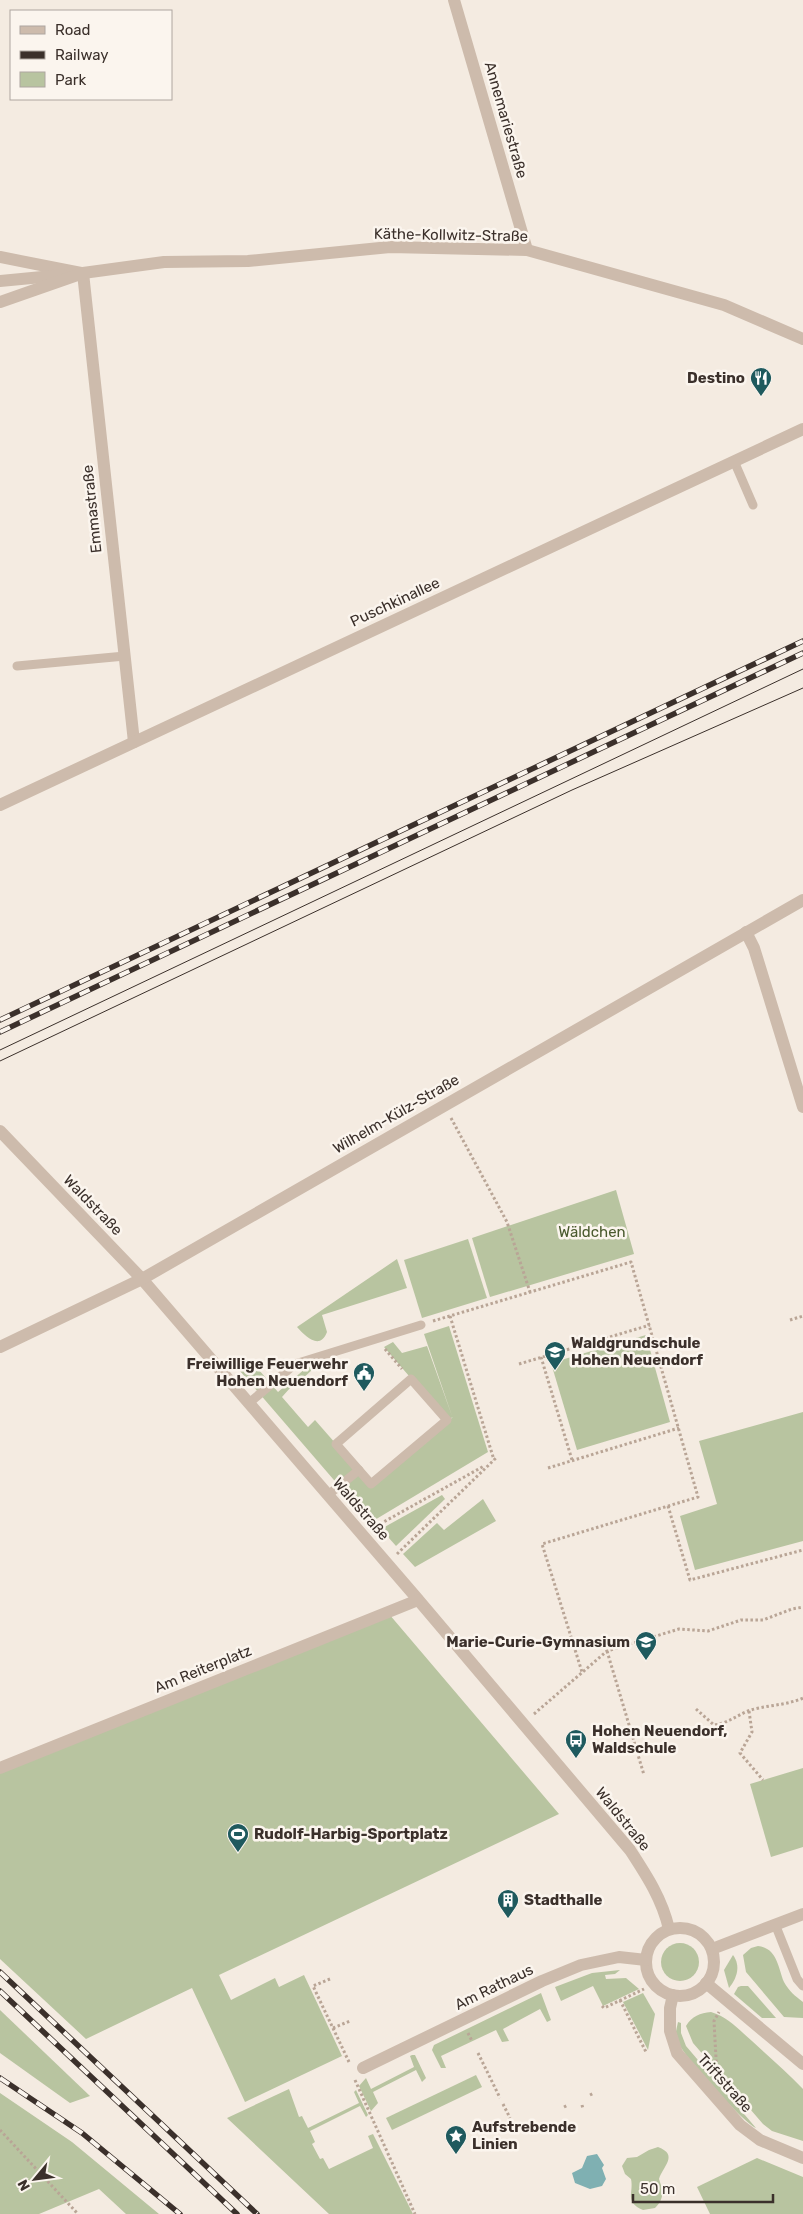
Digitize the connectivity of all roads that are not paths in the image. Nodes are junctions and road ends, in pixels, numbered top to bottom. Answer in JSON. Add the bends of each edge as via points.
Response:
{"nodes":[{"id":1,"x":454,"y":0,"type":"edge"},
{"id":2,"x":527,"y":250,"type":"junction"},
{"id":3,"x":0,"y":257,"type":"edge"},
{"id":4,"x":82,"y":273,"type":"junction"},
{"id":5,"x":0,"y":280,"type":"edge"},
{"id":6,"x":0,"y":302,"type":"edge"},
{"id":7,"x":803,"y":339,"type":"edge"},
{"id":8,"x":803,"y":429,"type":"edge"},
{"id":9,"x":734,"y":461,"type":"junction"},
{"id":10,"x":754,"y":505,"type":"dead end"},
{"id":11,"x":125,"y":656,"type":"junction"},
{"id":12,"x":17,"y":666,"type":"dead end"},
{"id":13,"x":134,"y":742,"type":"junction"},
{"id":14,"x":0,"y":806,"type":"edge"},
{"id":15,"x":803,"y":900,"type":"edge"},
{"id":16,"x":746,"y":932,"type":"junction"},
{"id":17,"x":803,"y":1107,"type":"edge"},
{"id":18,"x":0,"y":1131,"type":"edge"},
{"id":19,"x":142,"y":1279,"type":"junction"},
{"id":20,"x":421,"y":1325,"type":"road end"},
{"id":21,"x":0,"y":1347,"type":"edge"},
{"id":22,"x":249,"y":1403,"type":"junction"},
{"id":23,"x":359,"y":1470,"type":"junction"},
{"id":24,"x":328,"y":1495,"type":"junction"},
{"id":25,"x":418,"y":1600,"type":"junction"},
{"id":26,"x":0,"y":1768,"type":"edge"},
{"id":27,"x":803,"y":1914,"type":"edge"},
{"id":28,"x":775,"y":1924,"type":"junction"},
{"id":29,"x":669,"y":1929,"type":"junction"},
{"id":30,"x":712,"y":1948,"type":"junction"},
{"id":31,"x":646,"y":1960,"type":"junction"},
{"id":32,"x":706,"y":1984,"type":"junction"},
{"id":33,"x":803,"y":1986,"type":"edge"},
{"id":34,"x":673,"y":1995,"type":"junction"},
{"id":35,"x":803,"y":2064,"type":"edge"},
{"id":36,"x":357,"y":2069,"type":"road end"},
{"id":37,"x":803,"y":2158,"type":"edge"}],
"edges":[{"from":1,"to":2,"type":"street","name":"Annemariestraße"},
{"from":2,"to":4,"type":"street","name":"Käthe-Kollwitz-Straße","via":[[390,247],[248,260],[164,262]]},
{"from":2,"to":7,"type":"street","name":"Käthe-Kollwitz-Straße","via":[[724,306]]},
{"from":3,"to":4,"type":"street"},
{"from":4,"to":5,"type":"street"},
{"from":4,"to":6,"type":"street","name":"Käthe-Kollwitz-Straße"},
{"from":4,"to":11,"type":"street","name":"Emmastraße"},
{"from":8,"to":9,"type":"street","name":"Puschkinallee"},
{"from":9,"to":10,"type":"lane"},
{"from":9,"to":13,"type":"street","name":"Puschkinallee"},
{"from":11,"to":12,"type":"lane"},
{"from":11,"to":13,"type":"street","name":"Emmastraße"},
{"from":13,"to":14,"type":"street","name":"Puschkinallee"},
{"from":15,"to":16,"type":"street","name":"Wilhelm-Külz-Straße"},
{"from":16,"to":17,"type":"street","via":[[754,948]]},
{"from":16,"to":19,"type":"street","name":"Wilhelm-Külz-Straße"},
{"from":18,"to":19,"type":"street","name":"Waldstraße"},
{"from":19,"to":21,"type":"street","name":"Wilhelm-Külz-Straße"},
{"from":19,"to":22,"type":"street","name":"Waldstraße"},
{"from":20,"to":22,"type":"lane","via":[[295,1364]]},
{"from":22,"to":24,"type":"street","name":"Waldstraße"},
{"from":23,"to":23,"type":"lane","via":[[372,1484],[447,1420],[410,1379],[336,1444]]},
{"from":23,"to":24,"type":"lane"},
{"from":24,"to":25,"type":"street","name":"Waldstraße"},
{"from":25,"to":26,"type":"street","name":"Am Reiterplatz"},
{"from":25,"to":29,"type":"street","name":"Waldstraße","via":[[630,1850],[653,1885]]},
{"from":27,"to":28,"type":"street"},
{"from":28,"to":30,"type":"street"},
{"from":28,"to":33,"type":"lane","via":[[796,1979]]},
{"from":29,"to":30,"type":"street","via":[[697,1932]]},
{"from":29,"to":31,"type":"street","via":[[653,1941]]},
{"from":30,"to":32,"type":"street","via":[[714,1967]]},
{"from":31,"to":34,"type":"street","via":[[648,1973],[655,1985]]},
{"from":31,"to":36,"type":"street","name":"Am Rathaus","via":[[618,1957],[581,1965]]},
{"from":32,"to":34,"type":"street","via":[[694,1993]]},
{"from":32,"to":35,"type":"street"},
{"from":34,"to":37,"type":"street","name":"Triftstraße","via":[[670,2031],[677,2053],[740,2125],[760,2140]]}]}
